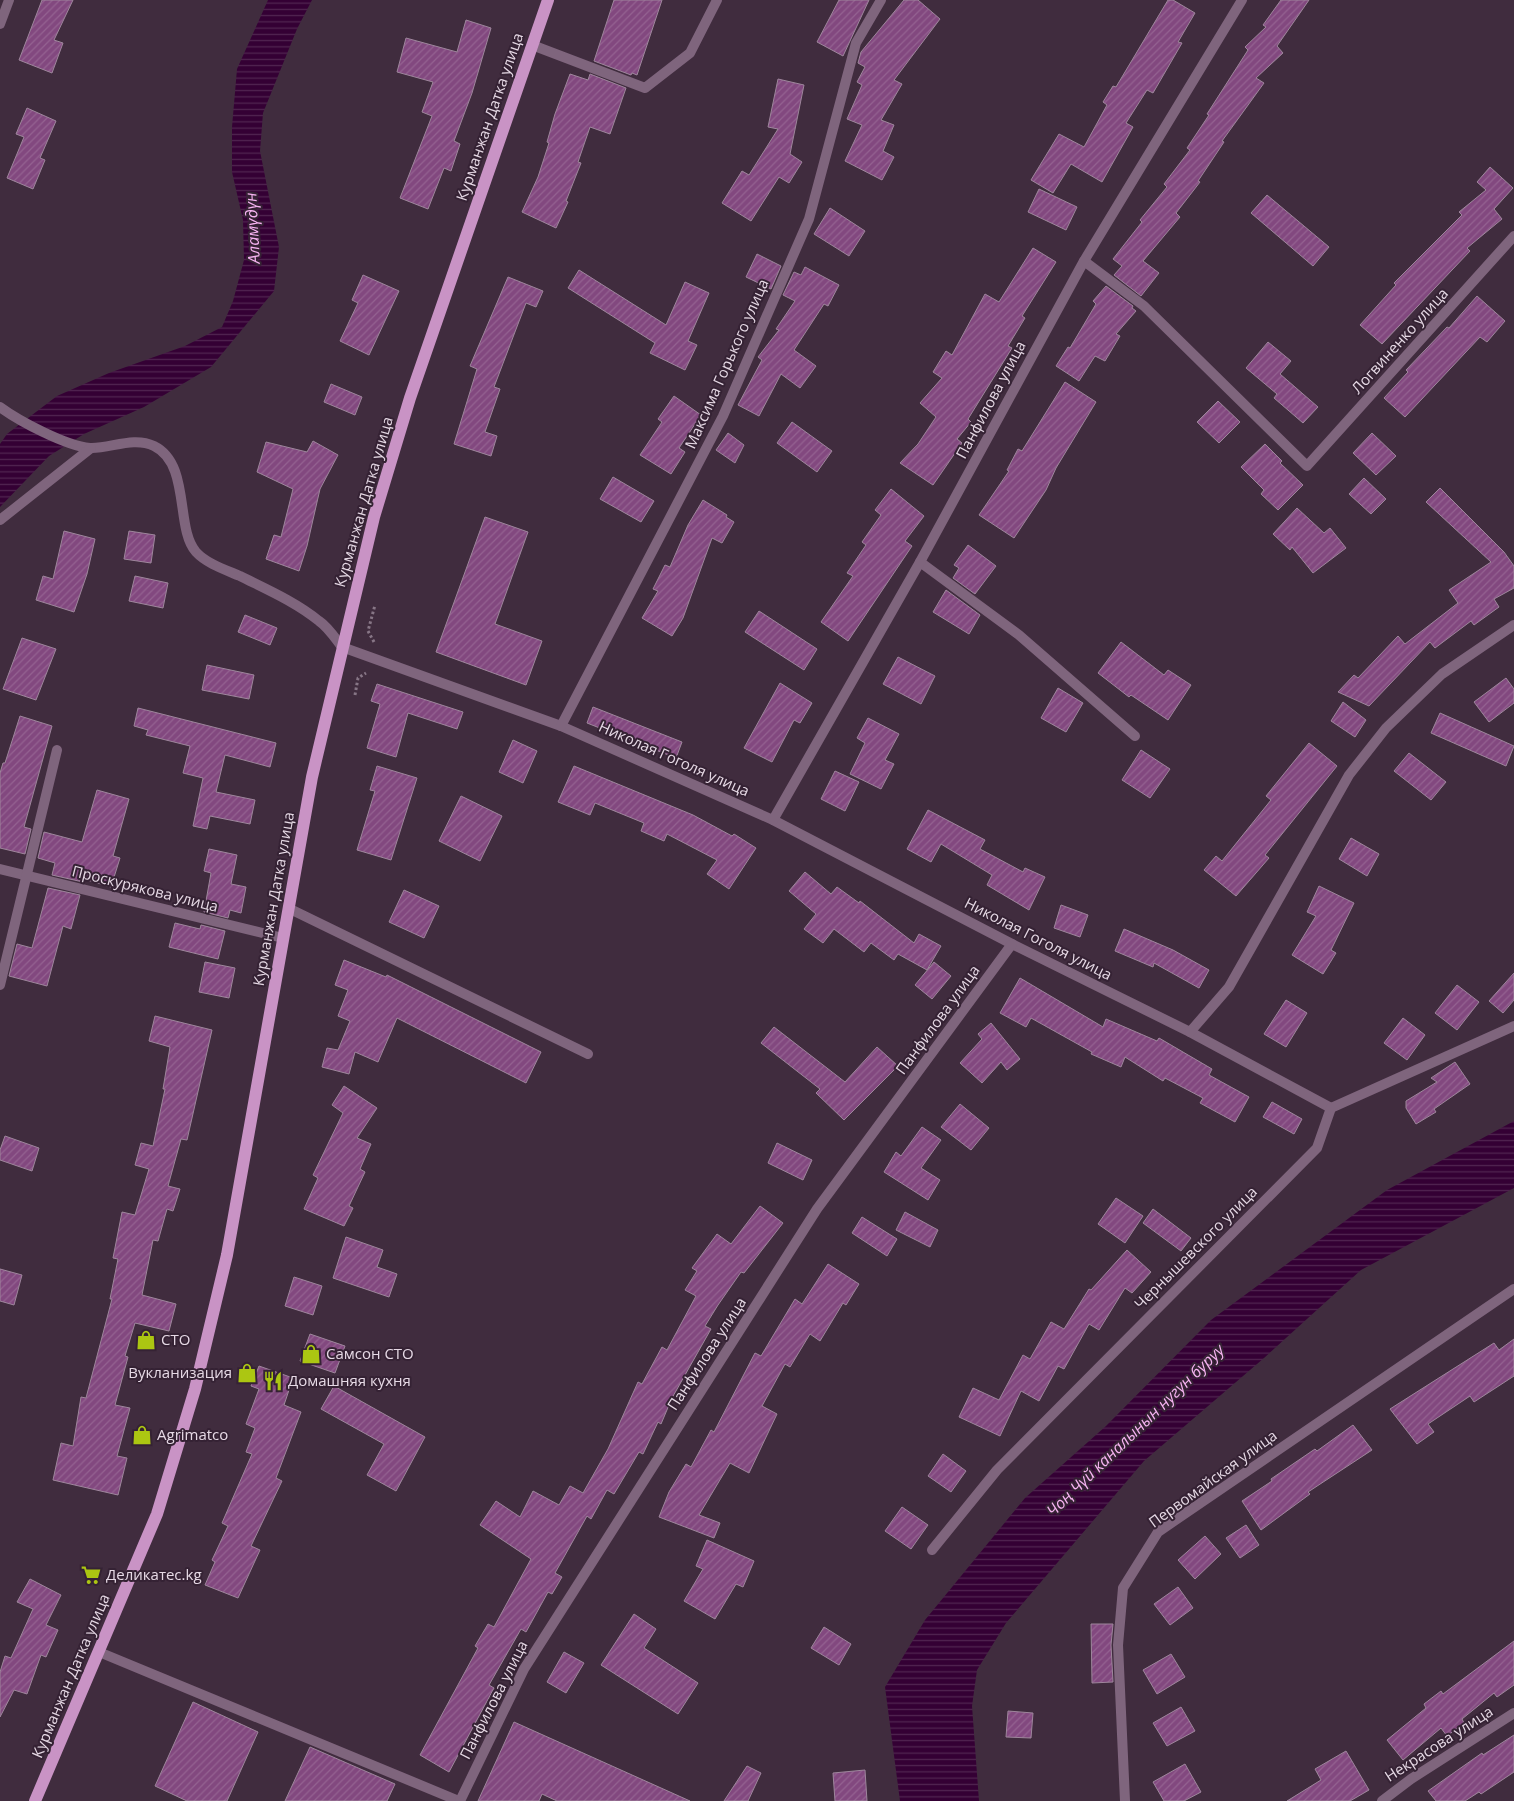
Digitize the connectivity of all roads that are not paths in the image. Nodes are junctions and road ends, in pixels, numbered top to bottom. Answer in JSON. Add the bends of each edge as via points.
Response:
{"nodes":[{"id":1,"x":9,"y":0,"type":"edge"},
{"id":2,"x":548,"y":0,"type":"edge"},
{"id":3,"x":717,"y":0,"type":"edge"},
{"id":4,"x":881,"y":0,"type":"edge"},
{"id":5,"x":1242,"y":0,"type":"edge"},
{"id":6,"x":0,"y":24,"type":"edge"},
{"id":7,"x":532,"y":45,"type":"junction"},
{"id":8,"x":1514,"y":236,"type":"edge"},
{"id":9,"x":1084,"y":261,"type":"junction"},
{"id":10,"x":0,"y":408,"type":"edge"},
{"id":11,"x":91,"y":448,"type":"junction"},
{"id":12,"x":0,"y":520,"type":"edge"},
{"id":13,"x":920,"y":562,"type":"junction"},
{"id":14,"x":1514,"y":625,"type":"edge"},
{"id":15,"x":342,"y":647,"type":"junction"},
{"id":16,"x":561,"y":726,"type":"junction"},
{"id":17,"x":1135,"y":736,"type":"dead end"},
{"id":18,"x":57,"y":750,"type":"dead end"},
{"id":19,"x":773,"y":820,"type":"junction"},
{"id":20,"x":0,"y":869,"type":"edge"},
{"id":21,"x":26,"y":875,"type":"junction"},
{"id":22,"x":288,"y":908,"type":"junction"},
{"id":23,"x":283,"y":938,"type":"junction"},
{"id":24,"x":1012,"y":944,"type":"junction"},
{"id":25,"x":0,"y":985,"type":"edge"},
{"id":26,"x":1514,"y":1026,"type":"edge"},
{"id":27,"x":1190,"y":1032,"type":"junction"},
{"id":28,"x":588,"y":1054,"type":"dead end"},
{"id":29,"x":1331,"y":1108,"type":"junction"},
{"id":30,"x":1514,"y":1289,"type":"edge"},
{"id":31,"x":932,"y":1550,"type":"dead end"},
{"id":32,"x":99,"y":1652,"type":"junction"},
{"id":33,"x":1514,"y":1713,"type":"edge"},
{"id":34,"x":35,"y":1801,"type":"edge"},
{"id":35,"x":459,"y":1801,"type":"edge"},
{"id":36,"x":1125,"y":1801,"type":"edge"},
{"id":37,"x":1382,"y":1801,"type":"edge"}],
"edges":[{"from":1,"to":6,"type":"street"},
{"from":2,"to":7,"type":"main road","name":"Курманжан Датка улица"},
{"from":3,"to":7,"type":"street","via":[[690,53],[645,88]]},
{"from":4,"to":16,"type":"street","name":"Максима Горького улица","via":[[856,43],[809,219],[723,416]]},
{"from":5,"to":9,"type":"street","name":"Панфилова улица"},
{"from":7,"to":15,"type":"main road","name":"Курманжан Датка улица","via":[[410,398],[374,516]]},
{"from":8,"to":9,"type":"street","name":"Логвиненко улица","via":[[1307,466],[1144,306]]},
{"from":9,"to":13,"type":"street","name":"Панфилова улица"},
{"from":10,"to":11,"type":"street","via":[[75,445]]},
{"from":11,"to":12,"type":"street"},
{"from":11,"to":15,"type":"street","via":[[137,442],[154,446],[172,463],[189,538],[196,552],[321,621]]},
{"from":13,"to":17,"type":"street","via":[[1019,635]]},
{"from":13,"to":19,"type":"street","name":"Панфилова улица"},
{"from":14,"to":27,"type":"street","via":[[1442,674],[1386,728],[1349,775],[1229,987]]},
{"from":15,"to":16,"type":"street","name":"Николая Гоголя улица"},
{"from":15,"to":22,"type":"main road","name":"Курманжан Датка улица","via":[[312,777]]},
{"from":16,"to":19,"type":"street","name":"Николая Гоголя улица"},
{"from":18,"to":21,"type":"street"},
{"from":19,"to":24,"type":"street","name":"Николая Гоголя улица"},
{"from":20,"to":21,"type":"street","name":"Проскурякова улица"},
{"from":21,"to":23,"type":"street","name":"Проскурякова улица"},
{"from":21,"to":25,"type":"street"},
{"from":22,"to":23,"type":"main road","name":"Курманжан Датка улица"},
{"from":22,"to":28,"type":"street"},
{"from":23,"to":32,"type":"main road","name":"Курманжан Датка улица","via":[[228,1254],[195,1389],[156,1514]]},
{"from":24,"to":27,"type":"street","name":"Николая Гоголя улица"},
{"from":24,"to":35,"type":"street","name":"Панфилова улица","via":[[817,1209],[524,1669]]},
{"from":26,"to":29,"type":"street"},
{"from":27,"to":29,"type":"street","name":"Николая Гоголя улица"},
{"from":29,"to":31,"type":"street","name":"Чернышевского улица","via":[[1318,1148],[997,1470]]},
{"from":30,"to":36,"type":"street","name":"Первомайская улица","via":[[1158,1532],[1123,1588],[1118,1645]]},
{"from":32,"to":34,"type":"main road","name":"Курманжан Датка улица"},
{"from":32,"to":35,"type":"street","name":"Панфилова улица"},
{"from":33,"to":37,"type":"street","name":"Некрасова улица","via":[[1410,1779]]}]}
